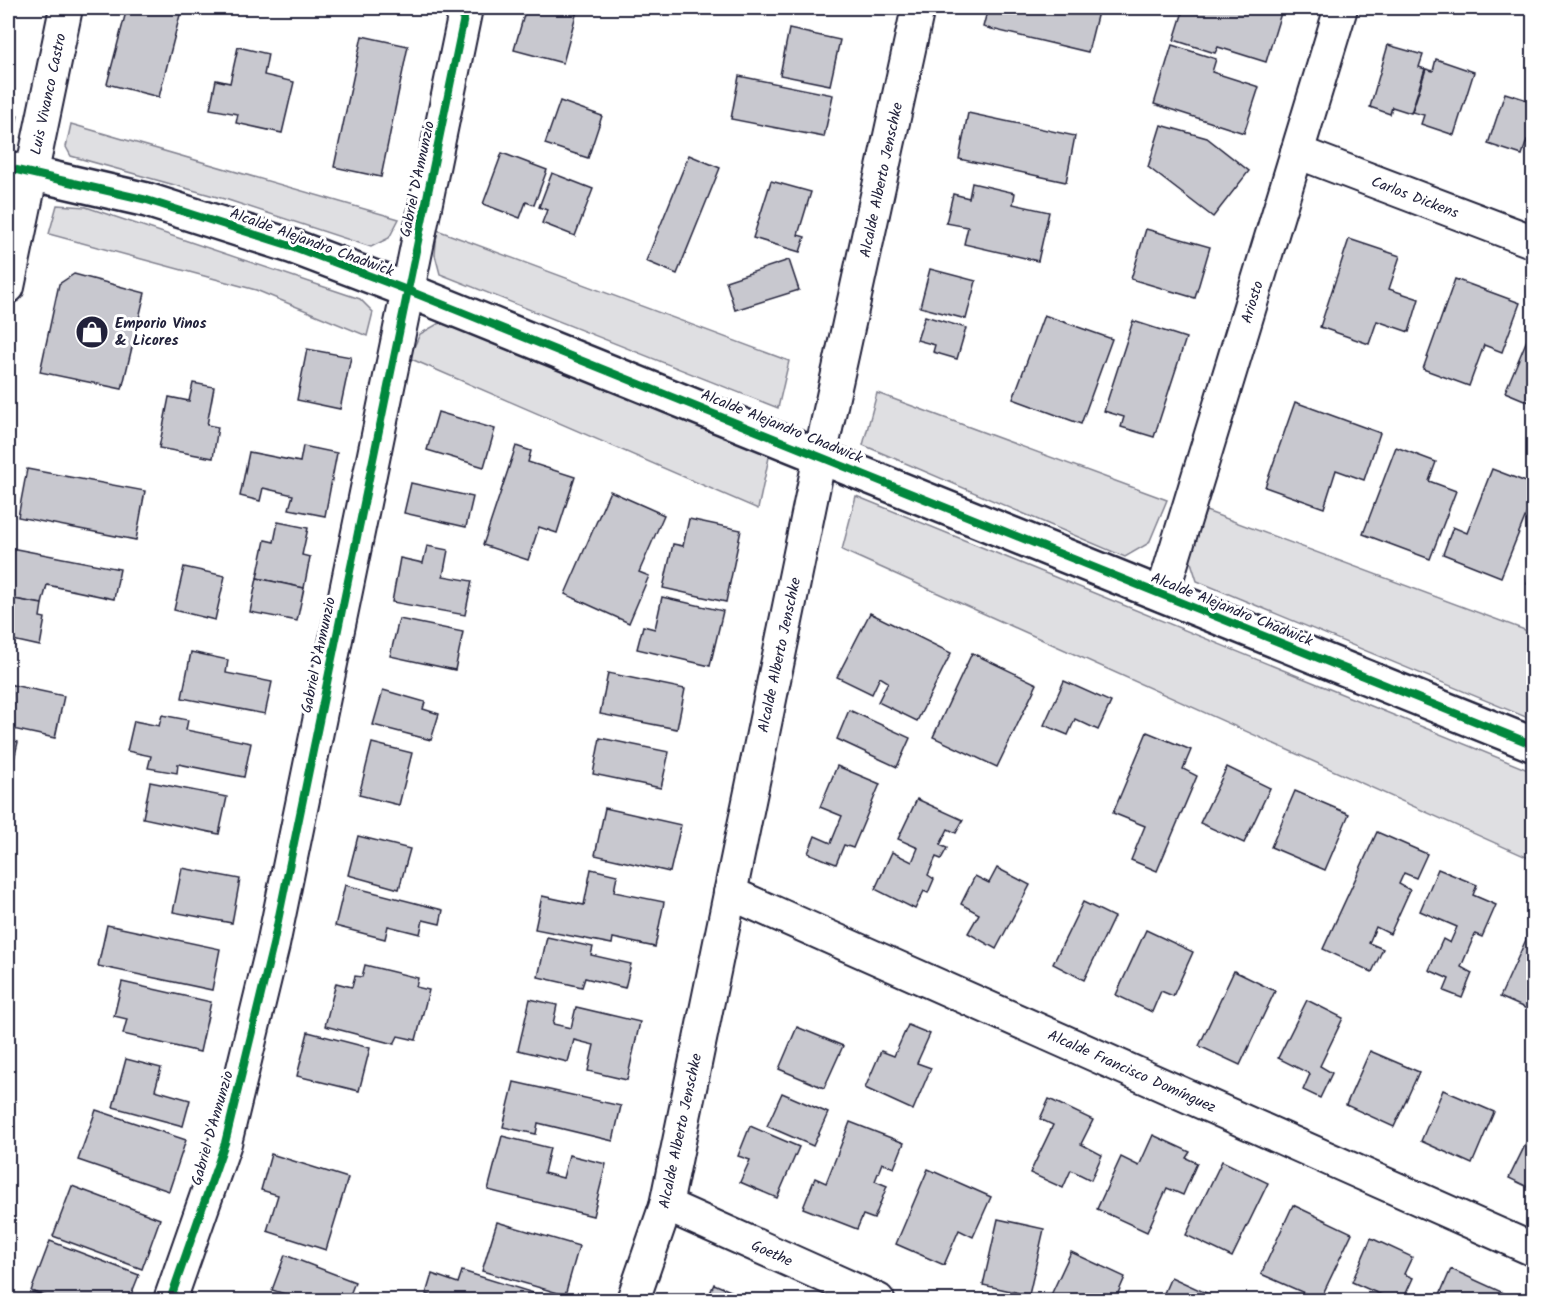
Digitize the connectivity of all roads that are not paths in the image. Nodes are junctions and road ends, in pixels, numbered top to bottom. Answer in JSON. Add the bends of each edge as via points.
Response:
{"nodes":[{"id":1,"x":66,"y":8,"type":"edge"},
{"id":2,"x":466,"y":8,"type":"edge"},
{"id":3,"x":918,"y":8,"type":"edge"},
{"id":4,"x":1341,"y":8,"type":"edge"},
{"id":5,"x":1297,"y":152,"type":"junction"},
{"id":6,"x":19,"y":171,"type":"edge"},
{"id":7,"x":1533,"y":242,"type":"edge"},
{"id":8,"x":8,"y":287,"type":"edge"},
{"id":9,"x":407,"y":290,"type":"junction"},
{"id":10,"x":820,"y":456,"type":"junction"},
{"id":11,"x":1162,"y":595,"type":"junction"},
{"id":12,"x":1533,"y":745,"type":"edge"},
{"id":13,"x":730,"y":893,"type":"junction"},
{"id":14,"x":666,"y":1205,"type":"junction"},
{"id":15,"x":1533,"y":1250,"type":"edge"},
{"id":16,"x":170,"y":1300,"type":"edge"},
{"id":17,"x":633,"y":1300,"type":"edge"},
{"id":18,"x":878,"y":1300,"type":"edge"}],
"edges":[{"from":1,"to":6,"type":"street","name":"Luis Vivanco Castro"},
{"from":2,"to":9,"type":"street","name":"Gabriel D'Annunzio"},
{"from":3,"to":10,"type":"street","name":"Alcalde Alberto Jenschke"},
{"from":4,"to":5,"type":"street","name":"Ariosto"},
{"from":5,"to":7,"type":"street","name":"Carlos Dickens"},
{"from":5,"to":11,"type":"street","name":"Ariosto"},
{"from":6,"to":8,"type":"street","name":"Luis Vivanco Castro"},
{"from":6,"to":9,"type":"street","name":"Alcalde Alejandro Chadwick","via":[[147,200],[294,247]]},
{"from":9,"to":10,"type":"street","name":"Alcalde Alejandro Chadwick"},
{"from":9,"to":16,"type":"street","name":"Gabriel D'Annunzio","via":[[273,945],[225,1143]]},
{"from":10,"to":11,"type":"street","name":"Alcalde Alejandro Chadwick"},
{"from":10,"to":13,"type":"street","name":"Alcalde Alberto Jenschke"},
{"from":11,"to":12,"type":"street","name":"Alcalde Alejandro Chadwick"},
{"from":13,"to":14,"type":"street","name":"Alcalde Alberto Jenschke"},
{"from":13,"to":15,"type":"street","name":"Alcalde Francisco Domínguez"},
{"from":14,"to":17,"type":"street","name":"Alcalde Alberto Jenschke"},
{"from":14,"to":18,"type":"street","name":"Goethe"}]}
